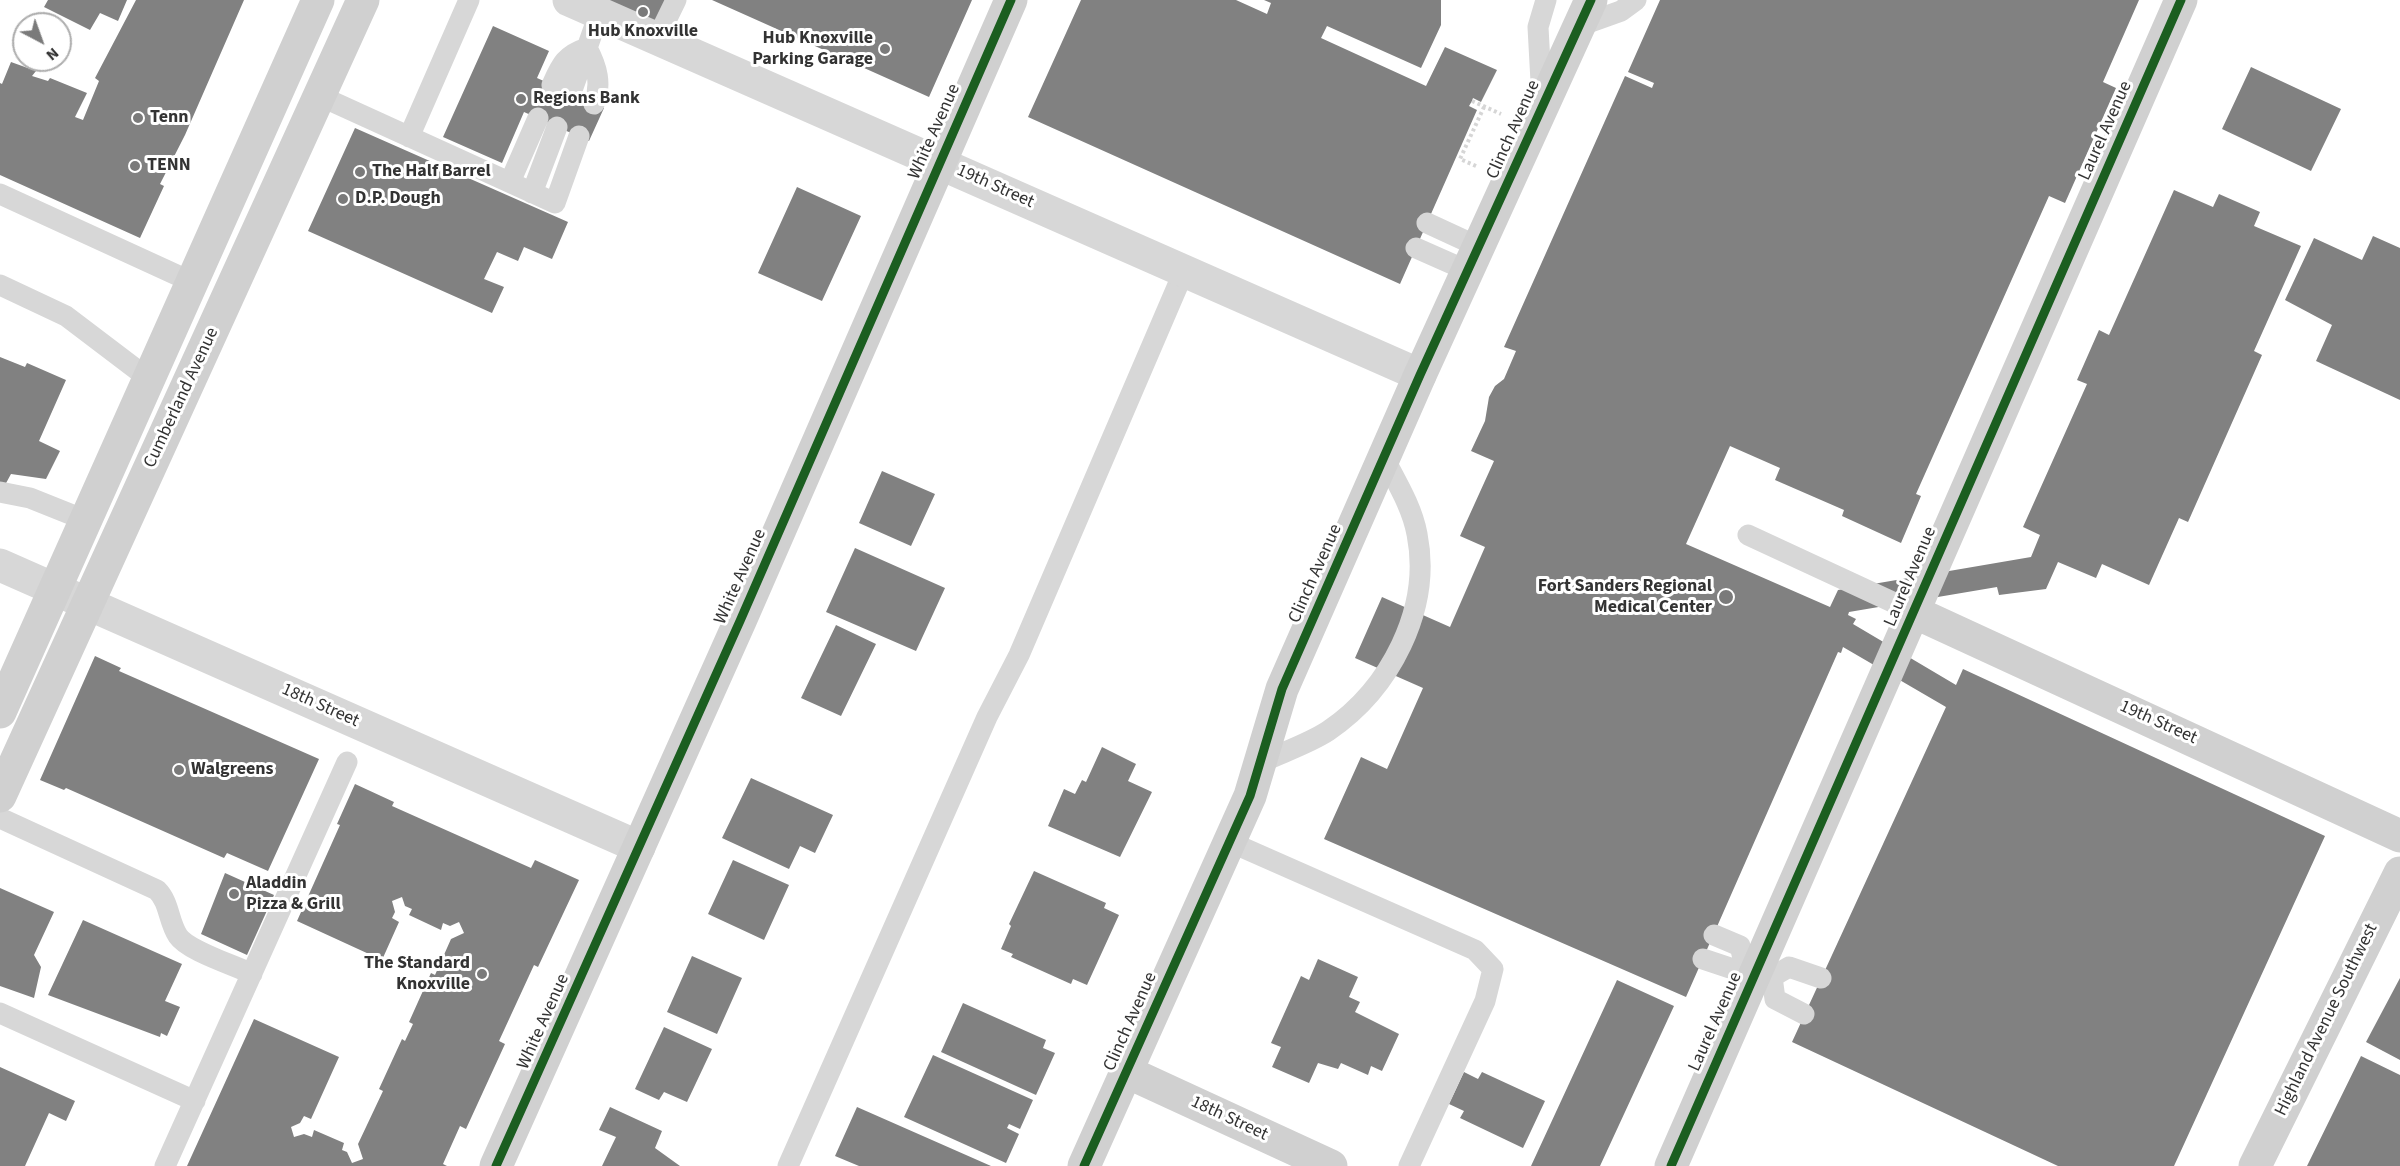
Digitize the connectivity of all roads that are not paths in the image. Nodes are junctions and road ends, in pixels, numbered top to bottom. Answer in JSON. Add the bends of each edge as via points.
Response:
{"nodes":[{"id":1,"x":318,"y":0,"type":"edge"},
{"id":2,"x":363,"y":0,"type":"edge"},
{"id":3,"x":469,"y":0,"type":"edge"},
{"id":4,"x":569,"y":0,"type":"edge"},
{"id":5,"x":676,"y":0,"type":"edge"},
{"id":6,"x":1011,"y":0,"type":"edge"},
{"id":7,"x":1546,"y":0,"type":"edge"},
{"id":8,"x":1636,"y":0,"type":"edge"},
{"id":9,"x":2181,"y":0,"type":"edge"},
{"id":10,"x":1585,"y":13,"type":"edge"},
{"id":11,"x":599,"y":14,"type":"junction"},
{"id":12,"x":657,"y":39,"type":"junction"},
{"id":13,"x":587,"y":48,"type":"junction"},
{"id":14,"x":562,"y":89,"type":"dead end"},
{"id":15,"x":320,"y":96,"type":"junction"},
{"id":16,"x":594,"y":104,"type":"dead end"},
{"id":17,"x":1543,"y":107,"type":"junction"},
{"id":18,"x":538,"y":118,"type":"dead end"},
{"id":19,"x":558,"y":127,"type":"dead end"},
{"id":20,"x":579,"y":136,"type":"dead end"},
{"id":21,"x":409,"y":137,"type":"junction"},
{"id":22,"x":939,"y":163,"type":"junction"},
{"id":23,"x":510,"y":182,"type":"junction"},
{"id":24,"x":532,"y":192,"type":"junction"},
{"id":25,"x":0,"y":194,"type":"edge"},
{"id":26,"x":1426,"y":223,"type":"dead end"},
{"id":27,"x":1416,"y":248,"type":"dead end"},
{"id":28,"x":1473,"y":259,"type":"junction"},
{"id":29,"x":1184,"y":271,"type":"junction"},
{"id":30,"x":192,"y":282,"type":"junction"},
{"id":31,"x":0,"y":285,"type":"edge"},
{"id":32,"x":1420,"y":375,"type":"junction"},
{"id":33,"x":149,"y":379,"type":"junction"},
{"id":34,"x":1384,"y":458,"type":"junction"},
{"id":35,"x":0,"y":492,"type":"edge"},
{"id":36,"x":85,"y":520,"type":"junction"},
{"id":37,"x":1748,"y":535,"type":"dead end"},
{"id":38,"x":0,"y":565,"type":"edge"},
{"id":39,"x":55,"y":588,"type":"junction"},
{"id":40,"x":88,"y":603,"type":"junction"},
{"id":41,"x":1914,"y":612,"type":"junction"},
{"id":42,"x":1,"y":707,"type":"edge"},
{"id":43,"x":347,"y":762,"type":"dead end"},
{"id":44,"x":1262,"y":762,"type":"junction"},
{"id":45,"x":0,"y":796,"type":"edge"},
{"id":46,"x":0,"y":818,"type":"edge"},
{"id":47,"x":2400,"y":836,"type":"edge"},
{"id":48,"x":1230,"y":842,"type":"junction"},
{"id":49,"x":639,"y":847,"type":"junction"},
{"id":50,"x":2400,"y":873,"type":"edge"},
{"id":51,"x":1714,"y":935,"type":"dead end"},
{"id":52,"x":1703,"y":959,"type":"dead end"},
{"id":53,"x":1758,"y":969,"type":"junction"},
{"id":54,"x":252,"y":974,"type":"junction"},
{"id":55,"x":1821,"y":978,"type":"dead end"},
{"id":56,"x":0,"y":1013,"type":"edge"},
{"id":57,"x":1804,"y":1014,"type":"dead end"},
{"id":58,"x":1127,"y":1072,"type":"junction"},
{"id":59,"x":195,"y":1101,"type":"junction"},
{"id":60,"x":165,"y":1166,"type":"edge"},
{"id":61,"x":496,"y":1166,"type":"edge"},
{"id":62,"x":788,"y":1166,"type":"edge"},
{"id":63,"x":1084,"y":1166,"type":"edge"},
{"id":64,"x":1330,"y":1166,"type":"edge"},
{"id":65,"x":1410,"y":1166,"type":"edge"},
{"id":66,"x":1671,"y":1166,"type":"edge"},
{"id":67,"x":2254,"y":1166,"type":"edge"}],
"edges":[{"from":1,"to":30,"type":"street","name":"Cumberland Avenue"},
{"from":2,"to":15,"type":"street","name":"Cumberland Avenue"},
{"from":3,"to":21,"type":"lane"},
{"from":4,"to":11,"type":"street","name":"19th Street"},
{"from":5,"to":12,"type":"lane"},
{"from":6,"to":22,"type":"street","name":"White Avenue"},
{"from":7,"to":17,"type":"lane","via":[[1538,27]]},
{"from":8,"to":10,"type":"lane","via":[[1621,11]]},
{"from":9,"to":41,"type":"street","name":"Laurel Avenue"},
{"from":10,"to":17,"type":"street","name":"Clinch Avenue"},
{"from":11,"to":12,"type":"street","name":"19th Street"},
{"from":11,"to":13,"type":"lane"},
{"from":12,"to":22,"type":"street","name":"19th Street"},
{"from":13,"to":14,"type":"lane","via":[[571,53],[561,63]]},
{"from":13,"to":16,"type":"lane","via":[[598,79]]},
{"from":15,"to":21,"type":"lane"},
{"from":15,"to":40,"type":"street","name":"Cumberland Avenue"},
{"from":17,"to":28,"type":"street","name":"Clinch Avenue"},
{"from":18,"to":23,"type":"lane"},
{"from":19,"to":24,"type":"lane"},
{"from":20,"to":24,"type":"lane","via":[[555,203]]},
{"from":21,"to":23,"type":"lane"},
{"from":22,"to":29,"type":"street","name":"19th Street"},
{"from":22,"to":49,"type":"street","name":"White Avenue"},
{"from":23,"to":24,"type":"lane"},
{"from":25,"to":30,"type":"lane"},
{"from":26,"to":28,"type":"lane"},
{"from":27,"to":28,"type":"lane"},
{"from":28,"to":32,"type":"street","name":"Clinch Avenue"},
{"from":29,"to":32,"type":"street","name":"19th Street"},
{"from":29,"to":62,"type":"lane","via":[[1019,656],[987,717]]},
{"from":30,"to":33,"type":"street","name":"Cumberland Avenue"},
{"from":31,"to":33,"type":"lane","via":[[66,316]]},
{"from":32,"to":34,"type":"street","name":"Clinch Avenue"},
{"from":33,"to":36,"type":"street","name":"Cumberland Avenue"},
{"from":34,"to":44,"type":"street","name":"Clinch Avenue","via":[[1282,689]]},
{"from":34,"to":44,"type":"lane","via":[[1417,535],[1420,565],[1415,612],[1387,673],[1348,716],[1326,732]]},
{"from":35,"to":36,"type":"lane","via":[[30,498]]},
{"from":36,"to":39,"type":"street","name":"Cumberland Avenue"},
{"from":37,"to":41,"type":"lane"},
{"from":38,"to":39,"type":"street","name":"18th Street"},
{"from":39,"to":40,"type":"street","name":"18th Street"},
{"from":39,"to":42,"type":"street","name":"Cumberland Avenue"},
{"from":40,"to":45,"type":"street","name":"Cumberland Avenue"},
{"from":40,"to":49,"type":"street","name":"18th Street"},
{"from":41,"to":47,"type":"street","name":"19th Street"},
{"from":41,"to":53,"type":"street","name":"Laurel Avenue"},
{"from":43,"to":54,"type":"lane"},
{"from":44,"to":48,"type":"street","name":"Clinch Avenue"},
{"from":46,"to":54,"type":"lane","via":[[157,890],[165,897],[174,929],[184,942]]},
{"from":48,"to":58,"type":"street","name":"Clinch Avenue"},
{"from":48,"to":65,"type":"lane","via":[[1475,950],[1493,969],[1485,1001]]},
{"from":49,"to":61,"type":"street","name":"White Avenue"},
{"from":50,"to":67,"type":"street","name":"Highland Avenue Southwest"},
{"from":51,"to":53,"type":"lane","via":[[1740,946]]},
{"from":52,"to":53,"type":"lane","via":[[1733,969]]},
{"from":53,"to":55,"type":"lane","via":[[1789,967]]},
{"from":53,"to":57,"type":"lane","via":[[1775,999]]},
{"from":53,"to":66,"type":"street","name":"Laurel Avenue"},
{"from":54,"to":59,"type":"lane"},
{"from":56,"to":59,"type":"lane"},
{"from":58,"to":63,"type":"street","name":"Clinch Avenue"},
{"from":58,"to":64,"type":"street","name":"18th Street"},
{"from":59,"to":60,"type":"lane"}]}
